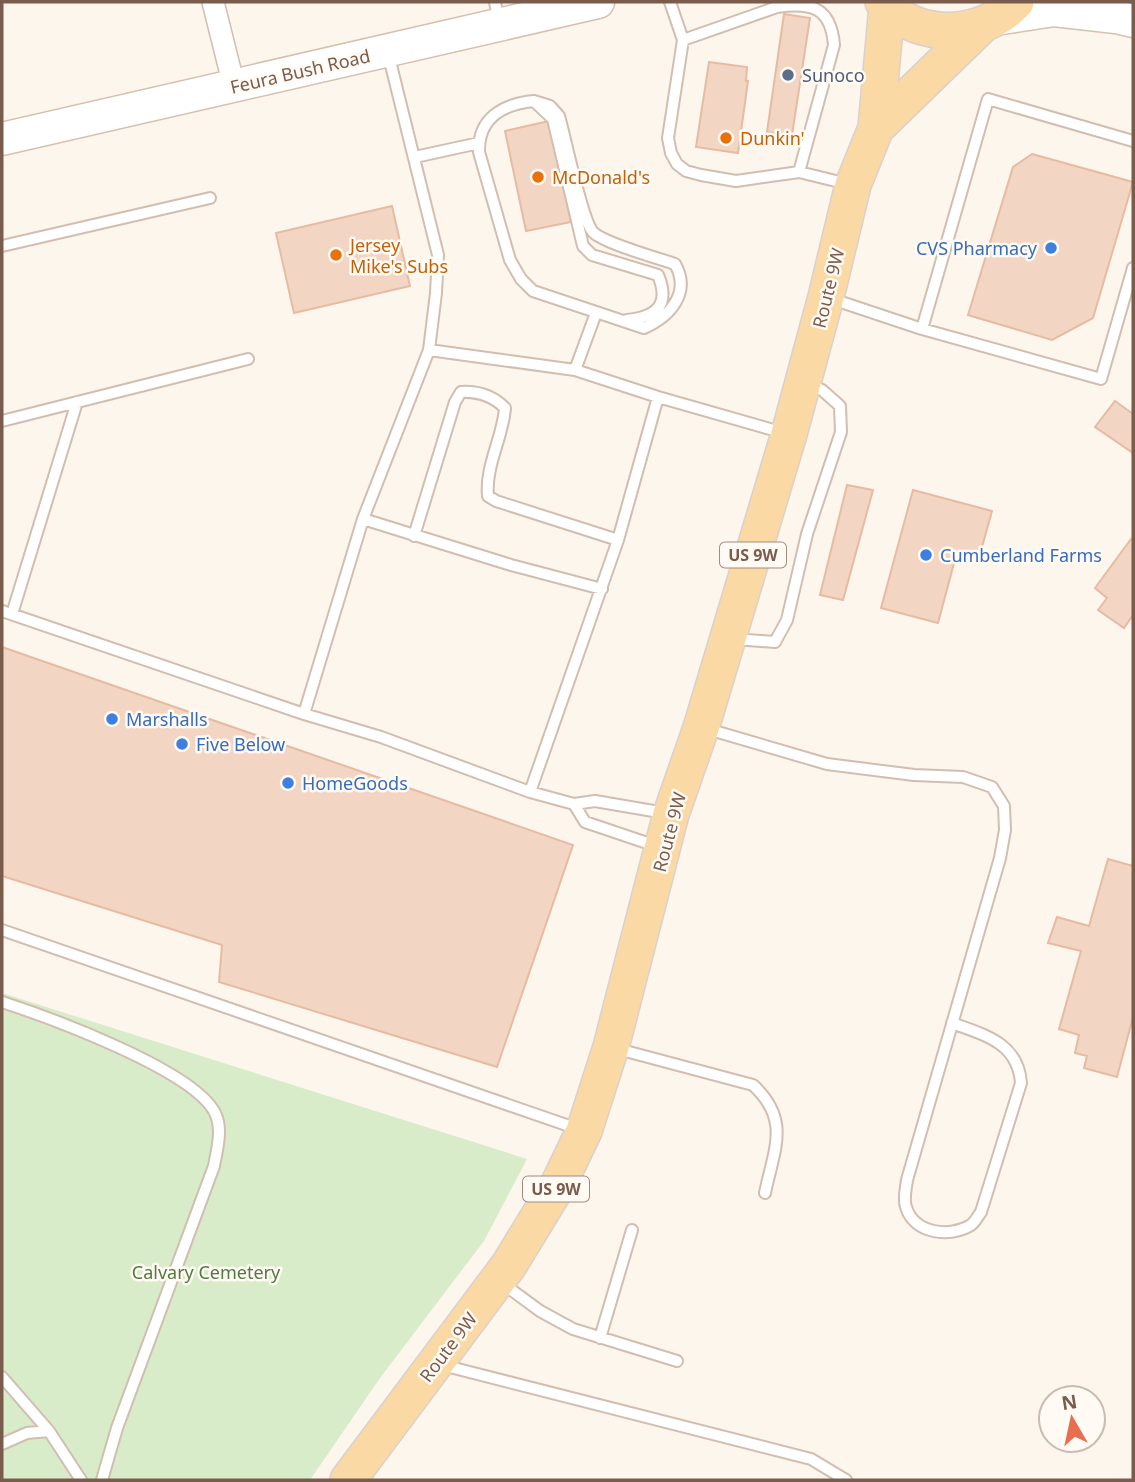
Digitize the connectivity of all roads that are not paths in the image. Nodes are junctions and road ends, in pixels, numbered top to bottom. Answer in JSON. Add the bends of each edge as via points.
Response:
{"nodes":[{"id":1,"x":213,"y":2,"type":"edge"},
{"id":2,"x":598,"y":2,"type":"edge"},
{"id":3,"x":670,"y":2,"type":"edge"},
{"id":4,"x":885,"y":4,"type":"edge"},
{"id":5,"x":497,"y":13,"type":"edge"},
{"id":6,"x":997,"y":16,"type":"edge"},
{"id":7,"x":1133,"y":21,"type":"edge"},
{"id":8,"x":683,"y":40,"type":"junction"},
{"id":9,"x":388,"y":50,"type":"junction"},
{"id":10,"x":234,"y":86,"type":"junction"},
{"id":11,"x":534,"y":101,"type":"junction"},
{"id":12,"x":876,"y":128,"type":"junction"},
{"id":13,"x":2,"y":139,"type":"edge"},
{"id":14,"x":1133,"y":141,"type":"edge"},
{"id":15,"x":479,"y":143,"type":"junction"},
{"id":16,"x":415,"y":156,"type":"junction"},
{"id":17,"x":799,"y":172,"type":"junction"},
{"id":18,"x":853,"y":185,"type":"junction"},
{"id":19,"x":210,"y":198,"type":"dead end"},
{"id":20,"x":2,"y":246,"type":"edge"},
{"id":21,"x":1133,"y":268,"type":"edge"},
{"id":22,"x":827,"y":297,"type":"junction"},
{"id":23,"x":596,"y":313,"type":"junction"},
{"id":24,"x":621,"y":321,"type":"junction"},
{"id":25,"x":922,"y":329,"type":"junction"},
{"id":26,"x":429,"y":350,"type":"junction"},
{"id":27,"x":248,"y":359,"type":"dead end"},
{"id":28,"x":575,"y":370,"type":"junction"},
{"id":29,"x":803,"y":381,"type":"junction"},
{"id":30,"x":658,"y":397,"type":"junction"},
{"id":31,"x":77,"y":402,"type":"junction"},
{"id":32,"x":2,"y":421,"type":"edge"},
{"id":33,"x":789,"y":434,"type":"junction"},
{"id":34,"x":363,"y":519,"type":"junction"},
{"id":35,"x":414,"y":536,"type":"junction"},
{"id":36,"x":618,"y":540,"type":"junction"},
{"id":37,"x":602,"y":589,"type":"junction"},
{"id":38,"x":7,"y":612,"type":"edge"},
{"id":39,"x":728,"y":638,"type":"junction"},
{"id":40,"x":304,"y":714,"type":"junction"},
{"id":41,"x":701,"y":728,"type":"junction"},
{"id":42,"x":530,"y":792,"type":"junction"},
{"id":43,"x":574,"y":804,"type":"junction"},
{"id":44,"x":671,"y":814,"type":"junction"},
{"id":45,"x":664,"y":849,"type":"junction"},
{"id":46,"x":2,"y":930,"type":"edge"},
{"id":47,"x":2,"y":1002,"type":"edge"},
{"id":48,"x":952,"y":1023,"type":"junction"},
{"id":49,"x":611,"y":1047,"type":"junction"},
{"id":50,"x":584,"y":1130,"type":"junction"},
{"id":51,"x":765,"y":1193,"type":"dead end"},
{"id":52,"x":632,"y":1230,"type":"dead end"},
{"id":53,"x":498,"y":1280,"type":"junction"},
{"id":54,"x":600,"y":1338,"type":"junction"},
{"id":55,"x":677,"y":1361,"type":"dead end"},
{"id":56,"x":436,"y":1363,"type":"junction"},
{"id":57,"x":2,"y":1377,"type":"edge"},
{"id":58,"x":49,"y":1431,"type":"junction"},
{"id":59,"x":2,"y":1444,"type":"edge"},
{"id":60,"x":81,"y":1480,"type":"edge"},
{"id":61,"x":102,"y":1480,"type":"edge"},
{"id":62,"x":348,"y":1480,"type":"edge"},
{"id":63,"x":846,"y":1480,"type":"edge"}],
"edges":[{"from":1,"to":10,"type":"street"},
{"from":2,"to":5,"type":"main road","name":"Feura Bush Road"},
{"from":3,"to":8,"type":"lane"},
{"from":4,"to":6,"type":"main road","via":[[907,21],[931,29],[956,31]]},
{"from":4,"to":12,"type":"main road","name":"Route 9W","number":"US 9W"},
{"from":5,"to":9,"type":"main road","name":"Feura Bush Road"},
{"from":6,"to":7,"type":"main road","via":[[1054,10]]},
{"from":6,"to":12,"type":"main road","name":"Route 9W","number":"US 9W"},
{"from":8,"to":17,"type":"lane","via":[[668,138],[677,164],[686,171],[736,181]]},
{"from":8,"to":17,"type":"lane","via":[[777,7],[806,5],[828,18],[834,45]]},
{"from":9,"to":10,"type":"main road","name":"Feura Bush Road"},
{"from":9,"to":16,"type":"lane"},
{"from":10,"to":13,"type":"main road","name":"Feura Bush Road"},
{"from":11,"to":15,"type":"lane","via":[[491,117]]},
{"from":11,"to":24,"type":"lane","via":[[553,119],[583,246],[592,255],[658,275],[663,298],[657,310],[647,318]]},
{"from":11,"to":24,"type":"lane","via":[[550,106],[559,116],[592,232],[674,264],[681,275],[680,291],[661,321],[644,328]]},
{"from":12,"to":18,"type":"main road","name":"Route 9W","number":"US 9W"},
{"from":14,"to":25,"type":"lane","via":[[988,99]]},
{"from":15,"to":16,"type":"lane"},
{"from":15,"to":23,"type":"lane","via":[[510,260],[521,279],[533,291]]},
{"from":16,"to":26,"type":"lane","via":[[438,255]]},
{"from":17,"to":18,"type":"lane"},
{"from":18,"to":22,"type":"main road","name":"Route 9W","number":"US 9W"},
{"from":19,"to":20,"type":"lane"},
{"from":21,"to":25,"type":"lane","via":[[1101,379]]},
{"from":22,"to":25,"type":"lane"},
{"from":22,"to":29,"type":"main road","name":"Route 9W","number":"US 9W"},
{"from":23,"to":24,"type":"lane"},
{"from":23,"to":28,"type":"lane"},
{"from":26,"to":28,"type":"lane"},
{"from":26,"to":34,"type":"lane"},
{"from":27,"to":31,"type":"lane"},
{"from":28,"to":30,"type":"lane"},
{"from":29,"to":33,"type":"main road","name":"Route 9W","number":"US 9W"},
{"from":29,"to":39,"type":"lane","via":[[822,390],[840,407],[841,432],[807,534],[787,620],[775,642]]},
{"from":30,"to":33,"type":"lane"},
{"from":30,"to":36,"type":"lane"},
{"from":31,"to":32,"type":"lane"},
{"from":31,"to":38,"type":"lane"},
{"from":33,"to":39,"type":"main road","name":"Route 9W","number":"US 9W"},
{"from":34,"to":35,"type":"lane"},
{"from":34,"to":40,"type":"lane"},
{"from":35,"to":36,"type":"lane","via":[[455,402],[461,393],[475,392],[496,399],[505,408],[486,485],[488,496]]},
{"from":35,"to":37,"type":"lane"},
{"from":36,"to":37,"type":"lane"},
{"from":37,"to":42,"type":"lane"},
{"from":38,"to":40,"type":"lane"},
{"from":39,"to":41,"type":"main road","name":"Route 9W","number":"US 9W"},
{"from":40,"to":42,"type":"lane"},
{"from":41,"to":44,"type":"main road","name":"Route 9W","number":"US 9W"},
{"from":41,"to":48,"type":"lane","via":[[827,764],[963,777],[992,787],[1003,806],[1005,830]]},
{"from":42,"to":43,"type":"lane"},
{"from":43,"to":44,"type":"lane","via":[[595,801]]},
{"from":43,"to":45,"type":"lane","via":[[584,822]]},
{"from":44,"to":45,"type":"main road","name":"Route 9W","number":"US 9W"},
{"from":45,"to":49,"type":"main road","name":"Route 9W","number":"US 9W"},
{"from":46,"to":50,"type":"lane"},
{"from":47,"to":61,"type":"lane","via":[[129,1052],[193,1088],[215,1112],[220,1137],[214,1166],[117,1427]]},
{"from":48,"to":48,"type":"lane","via":[[905,1197],[906,1209],[917,1224],[931,1231],[948,1232],[972,1224],[981,1212],[1021,1083],[1020,1069],[1000,1044]]},
{"from":49,"to":50,"type":"main road","name":"Route 9W","number":"US 9W"},
{"from":49,"to":51,"type":"lane","via":[[753,1085],[768,1098],[776,1114],[777,1136]]},
{"from":50,"to":53,"type":"main road","name":"Route 9W","number":"US 9W","via":[[559,1183]]},
{"from":52,"to":54,"type":"lane"},
{"from":53,"to":54,"type":"lane","via":[[540,1311]]},
{"from":53,"to":56,"type":"main road","name":"Route 9W","number":"US 9W"},
{"from":54,"to":55,"type":"lane"},
{"from":56,"to":62,"type":"main road","name":"Route 9W","number":"US 9W"},
{"from":56,"to":63,"type":"lane","via":[[811,1459]]},
{"from":57,"to":58,"type":"lane"},
{"from":58,"to":59,"type":"lane","via":[[27,1433]]},
{"from":58,"to":60,"type":"lane"}]}
